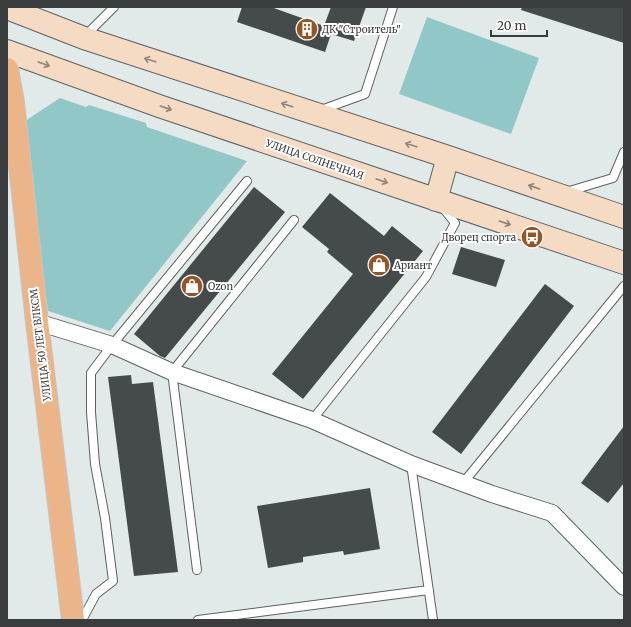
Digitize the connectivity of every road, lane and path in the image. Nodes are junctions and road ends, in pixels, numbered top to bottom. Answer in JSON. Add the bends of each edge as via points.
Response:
{"nodes":[{"id":1,"x":114,"y":7,"type":"edge"},
{"id":2,"x":393,"y":7,"type":"edge"},
{"id":3,"x":7,"y":8,"type":"edge"},
{"id":4,"x":84,"y":38,"type":"junction"},
{"id":5,"x":7,"y":51,"type":"edge"},
{"id":6,"x":7,"y":69,"type":"edge"},
{"id":7,"x":10,"y":102,"type":"edge"},
{"id":8,"x":313,"y":113,"type":"junction"},
{"id":9,"x":624,"y":152,"type":"edge"},
{"id":10,"x":448,"y":157,"type":"junction"},
{"id":11,"x":247,"y":181,"type":"dead end"},
{"id":12,"x":557,"y":195,"type":"junction"},
{"id":13,"x":436,"y":200,"type":"junction"},
{"id":14,"x":624,"y":217,"type":"edge"},
{"id":15,"x":294,"y":220,"type":"dead end"},
{"id":16,"x":624,"y":263,"type":"edge"},
{"id":17,"x":624,"y":286,"type":"edge"},
{"id":18,"x":38,"y":322,"type":"junction"},
{"id":19,"x":112,"y":344,"type":"junction"},
{"id":20,"x":172,"y":372,"type":"junction"},
{"id":21,"x":312,"y":420,"type":"junction"},
{"id":22,"x":411,"y":464,"type":"junction"},
{"id":23,"x":463,"y":483,"type":"junction"},
{"id":24,"x":197,"y":570,"type":"dead end"},
{"id":25,"x":623,"y":582,"type":"edge"},
{"id":26,"x":429,"y":590,"type":"junction"},
{"id":27,"x":73,"y":620,"type":"edge"},
{"id":28,"x":82,"y":620,"type":"edge"},
{"id":29,"x":198,"y":620,"type":"edge"},
{"id":30,"x":433,"y":620,"type":"edge"}],
"edges":[{"from":1,"to":4,"type":"lane"},
{"from":2,"to":8,"type":"lane","via":[[365,94]]},
{"from":3,"to":4,"type":"main road"},
{"from":8,"to":4,"type":"main road","one_way":true},
{"from":5,"to":13,"type":"main road","name":"УЛИЦА СОЛНЕЧНАЯ","one_way":true,"via":[[159,106]]},
{"from":6,"to":7,"type":"main road","name":"УЛИЦА 50 ЛЕТ ВЛКСМ"},
{"from":7,"to":18,"type":"main road","name":"УЛИЦА 50 ЛЕТ ВЛКСМ"},
{"from":10,"to":8,"type":"main road","one_way":true},
{"from":9,"to":12,"type":"lane","via":[[613,178]]},
{"from":12,"to":10,"type":"main road","one_way":true},
{"from":10,"to":13,"type":"main road"},
{"from":11,"to":19,"type":"lane"},
{"from":12,"to":14,"type":"main road"},
{"from":13,"to":16,"type":"main road","name":"УЛИЦА СОЛНЕЧНАЯ","one_way":true},
{"from":13,"to":21,"type":"lane","via":[[455,223],[426,277]]},
{"from":15,"to":20,"type":"lane"},
{"from":17,"to":23,"type":"lane"},
{"from":18,"to":19,"type":"street"},
{"from":18,"to":27,"type":"main road","name":"УЛИЦА 50 ЛЕТ ВЛКСМ"},
{"from":19,"to":20,"type":"street"},
{"from":19,"to":28,"type":"lane","via":[[91,373],[91,412],[95,464],[113,581],[96,594]]},
{"from":20,"to":21,"type":"street"},
{"from":20,"to":24,"type":"lane"},
{"from":21,"to":22,"type":"street"},
{"from":22,"to":23,"type":"street"},
{"from":22,"to":26,"type":"lane"},
{"from":23,"to":25,"type":"street","via":[[552,513]]},
{"from":26,"to":29,"type":"lane"},
{"from":26,"to":30,"type":"lane"}]}
